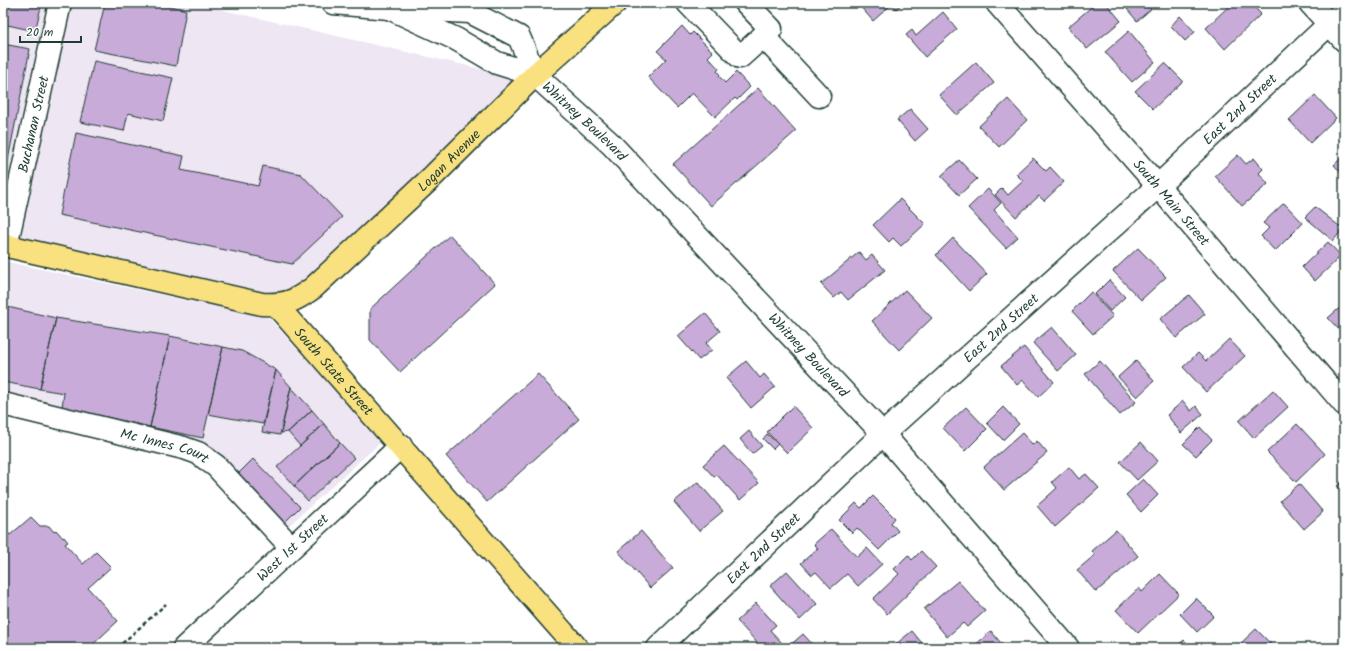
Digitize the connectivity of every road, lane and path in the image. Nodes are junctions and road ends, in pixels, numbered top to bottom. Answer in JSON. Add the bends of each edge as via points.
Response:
{"nodes":[{"id":1,"x":60,"y":3,"type":"edge"},
{"id":2,"x":333,"y":3,"type":"edge"},
{"id":3,"x":615,"y":3,"type":"edge"},
{"id":4,"x":688,"y":3,"type":"edge"},
{"id":5,"x":746,"y":3,"type":"edge"},
{"id":6,"x":997,"y":3,"type":"edge"},
{"id":7,"x":1310,"y":3,"type":"edge"},
{"id":8,"x":390,"y":6,"type":"edge"},
{"id":9,"x":1337,"y":17,"type":"edge"},
{"id":10,"x":763,"y":36,"type":"junction"},
{"id":11,"x":1344,"y":40,"type":"edge"},
{"id":12,"x":535,"y":75,"type":"junction"},
{"id":13,"x":819,"y":96,"type":"dead end"},
{"id":14,"x":1158,"y":186,"type":"junction"},
{"id":15,"x":5,"y":245,"type":"edge"},
{"id":16,"x":276,"y":305,"type":"junction"},
{"id":17,"x":3,"y":404,"type":"edge"},
{"id":18,"x":1344,"y":404,"type":"edge"},
{"id":19,"x":883,"y":434,"type":"junction"},
{"id":20,"x":401,"y":446,"type":"junction"},
{"id":21,"x":291,"y":547,"type":"junction"},
{"id":22,"x":166,"y":604,"type":"dead end"},
{"id":23,"x":117,"y":648,"type":"edge"},
{"id":24,"x":184,"y":648,"type":"edge"},
{"id":25,"x":577,"y":648,"type":"edge"},
{"id":26,"x":658,"y":648,"type":"edge"},
{"id":27,"x":1068,"y":648,"type":"edge"}],
"edges":[{"from":1,"to":15,"type":"street","name":"Buchanan Street"},
{"from":2,"to":8,"type":"street","name":"Whitney Boulevard"},
{"from":3,"to":12,"type":"main road","name":"Logan Avenue"},
{"from":4,"to":10,"type":"street","via":[[740,57]]},
{"from":5,"to":10,"type":"street","via":[[770,29]]},
{"from":6,"to":14,"type":"street","name":"South Main Street"},
{"from":7,"to":9,"type":"street"},
{"from":8,"to":12,"type":"street","name":"Whitney Boulevard","via":[[497,63]]},
{"from":8,"to":12,"type":"street","name":"Whitney Boulevard","via":[[470,12],[519,37]]},
{"from":9,"to":11,"type":"street"},
{"from":9,"to":14,"type":"street","name":"East 2nd Street"},
{"from":10,"to":13,"type":"street"},
{"from":12,"to":16,"type":"main road","name":"Logan Avenue","via":[[313,288],[300,298]]},
{"from":12,"to":19,"type":"street","name":"Whitney Boulevard","via":[[611,144]]},
{"from":14,"to":18,"type":"street","name":"South Main Street"},
{"from":14,"to":19,"type":"street","name":"East 2nd Street"},
{"from":15,"to":16,"type":"main road","via":[[262,304]]},
{"from":16,"to":20,"type":"main road","name":"South State Street"},
{"from":17,"to":21,"type":"street","name":"Mc Innes Court","via":[[198,453],[216,466]]},
{"from":19,"to":26,"type":"street","name":"East 2nd Street"},
{"from":19,"to":27,"type":"street","name":"Whitney Boulevard"},
{"from":20,"to":21,"type":"street","name":"West 1st Street"},
{"from":20,"to":25,"type":"main road","name":"South State Street"},
{"from":21,"to":24,"type":"street","name":"West 1st Street"},
{"from":22,"to":23,"type":"path"}]}
